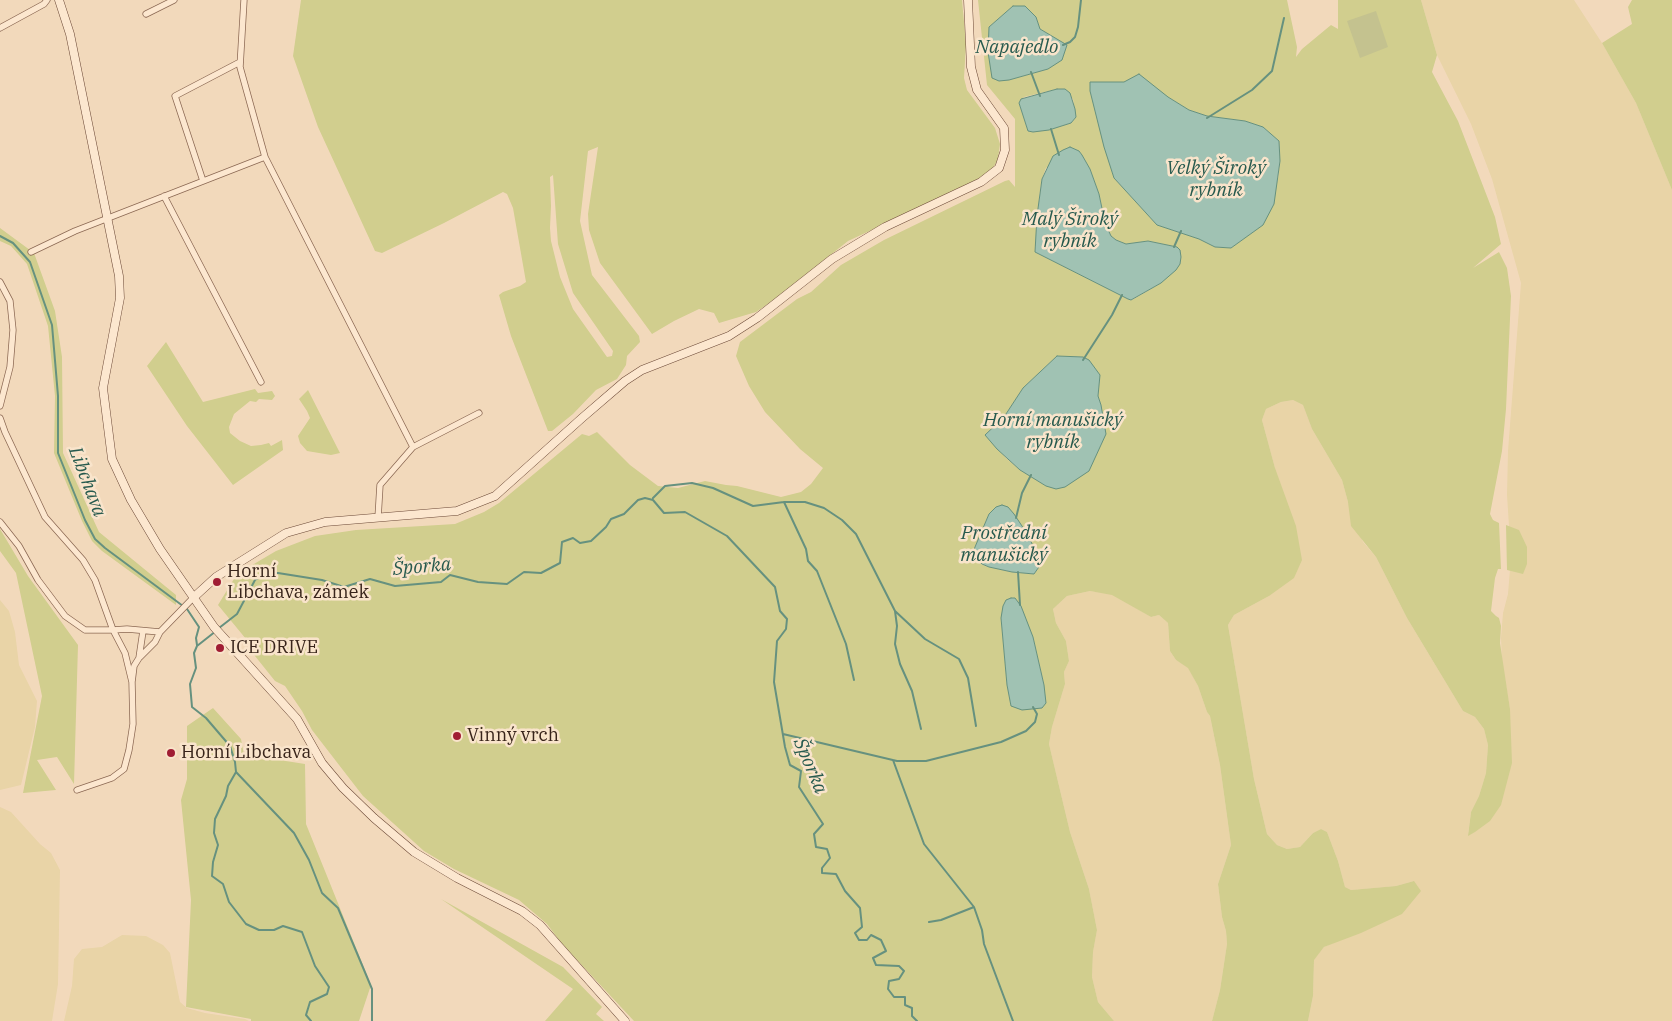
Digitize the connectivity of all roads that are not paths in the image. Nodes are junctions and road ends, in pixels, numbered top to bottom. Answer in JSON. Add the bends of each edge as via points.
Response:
{"nodes":[{"id":1,"x":48,"y":0,"type":"edge"},
{"id":2,"x":60,"y":0,"type":"edge"},
{"id":3,"x":174,"y":0,"type":"edge"},
{"id":4,"x":244,"y":0,"type":"edge"},
{"id":5,"x":968,"y":0,"type":"edge"},
{"id":6,"x":146,"y":14,"type":"dead end"},
{"id":7,"x":0,"y":28,"type":"edge"},
{"id":8,"x":240,"y":62,"type":"junction"},
{"id":9,"x":265,"y":157,"type":"junction"},
{"id":10,"x":203,"y":181,"type":"junction"},
{"id":11,"x":164,"y":196,"type":"junction"},
{"id":12,"x":106,"y":218,"type":"junction"},
{"id":13,"x":31,"y":252,"type":"dead end"},
{"id":14,"x":0,"y":282,"type":"edge"},
{"id":15,"x":261,"y":382,"type":"dead end"},
{"id":16,"x":0,"y":406,"type":"edge"},
{"id":17,"x":478,"y":413,"type":"dead end"},
{"id":18,"x":0,"y":418,"type":"edge"},
{"id":19,"x":413,"y":446,"type":"junction"},
{"id":20,"x":378,"y":518,"type":"junction"},
{"id":21,"x":0,"y":522,"type":"edge"},
{"id":22,"x":190,"y":600,"type":"junction"},
{"id":23,"x":113,"y":630,"type":"junction"},
{"id":24,"x":144,"y":631,"type":"junction"},
{"id":25,"x":160,"y":632,"type":"junction"},
{"id":26,"x":139,"y":658,"type":"junction"},
{"id":27,"x":132,"y":682,"type":"junction"},
{"id":28,"x":77,"y":790,"type":"dead end"},
{"id":29,"x":625,"y":1021,"type":"edge"}],
"edges":[{"from":1,"to":7,"type":"street"},
{"from":2,"to":12,"type":"street","via":[[70,34]]},
{"from":3,"to":6,"type":"street"},
{"from":4,"to":8,"type":"street"},
{"from":5,"to":20,"type":"street","via":[[971,67],[977,90],[1004,128],[1005,150],[999,168],[981,182],[885,226],[832,259],[729,336],[642,370],[625,381],[495,496],[457,511]]},
{"from":8,"to":9,"type":"street"},
{"from":8,"to":10,"type":"street","via":[[175,96]]},
{"from":9,"to":10,"type":"street"},
{"from":9,"to":19,"type":"street"},
{"from":10,"to":11,"type":"street"},
{"from":11,"to":12,"type":"street"},
{"from":11,"to":15,"type":"street"},
{"from":12,"to":13,"type":"street"},
{"from":12,"to":22,"type":"street","via":[[119,276],[120,298],[103,388],[112,459],[131,500]]},
{"from":14,"to":16,"type":"street","via":[[10,302],[13,330],[10,367]]},
{"from":17,"to":19,"type":"street"},
{"from":18,"to":23,"type":"street","via":[[45,517],[83,560],[95,580]]},
{"from":19,"to":20,"type":"street","via":[[380,485]]},
{"from":20,"to":22,"type":"street","via":[[325,522],[286,533],[216,577]]},
{"from":21,"to":23,"type":"street","via":[[65,616],[85,630]]},
{"from":22,"to":25,"type":"street"},
{"from":22,"to":29,"type":"street","via":[[297,719],[322,763],[343,788],[414,852],[522,911],[540,925]]},
{"from":23,"to":24,"type":"street"},
{"from":23,"to":27,"type":"street","via":[[125,653]]},
{"from":24,"to":25,"type":"street"},
{"from":24,"to":26,"type":"street"},
{"from":25,"to":26,"type":"street"},
{"from":26,"to":27,"type":"street","via":[[134,666]]},
{"from":27,"to":28,"type":"street","via":[[133,724],[124,769],[112,778]]}]}
